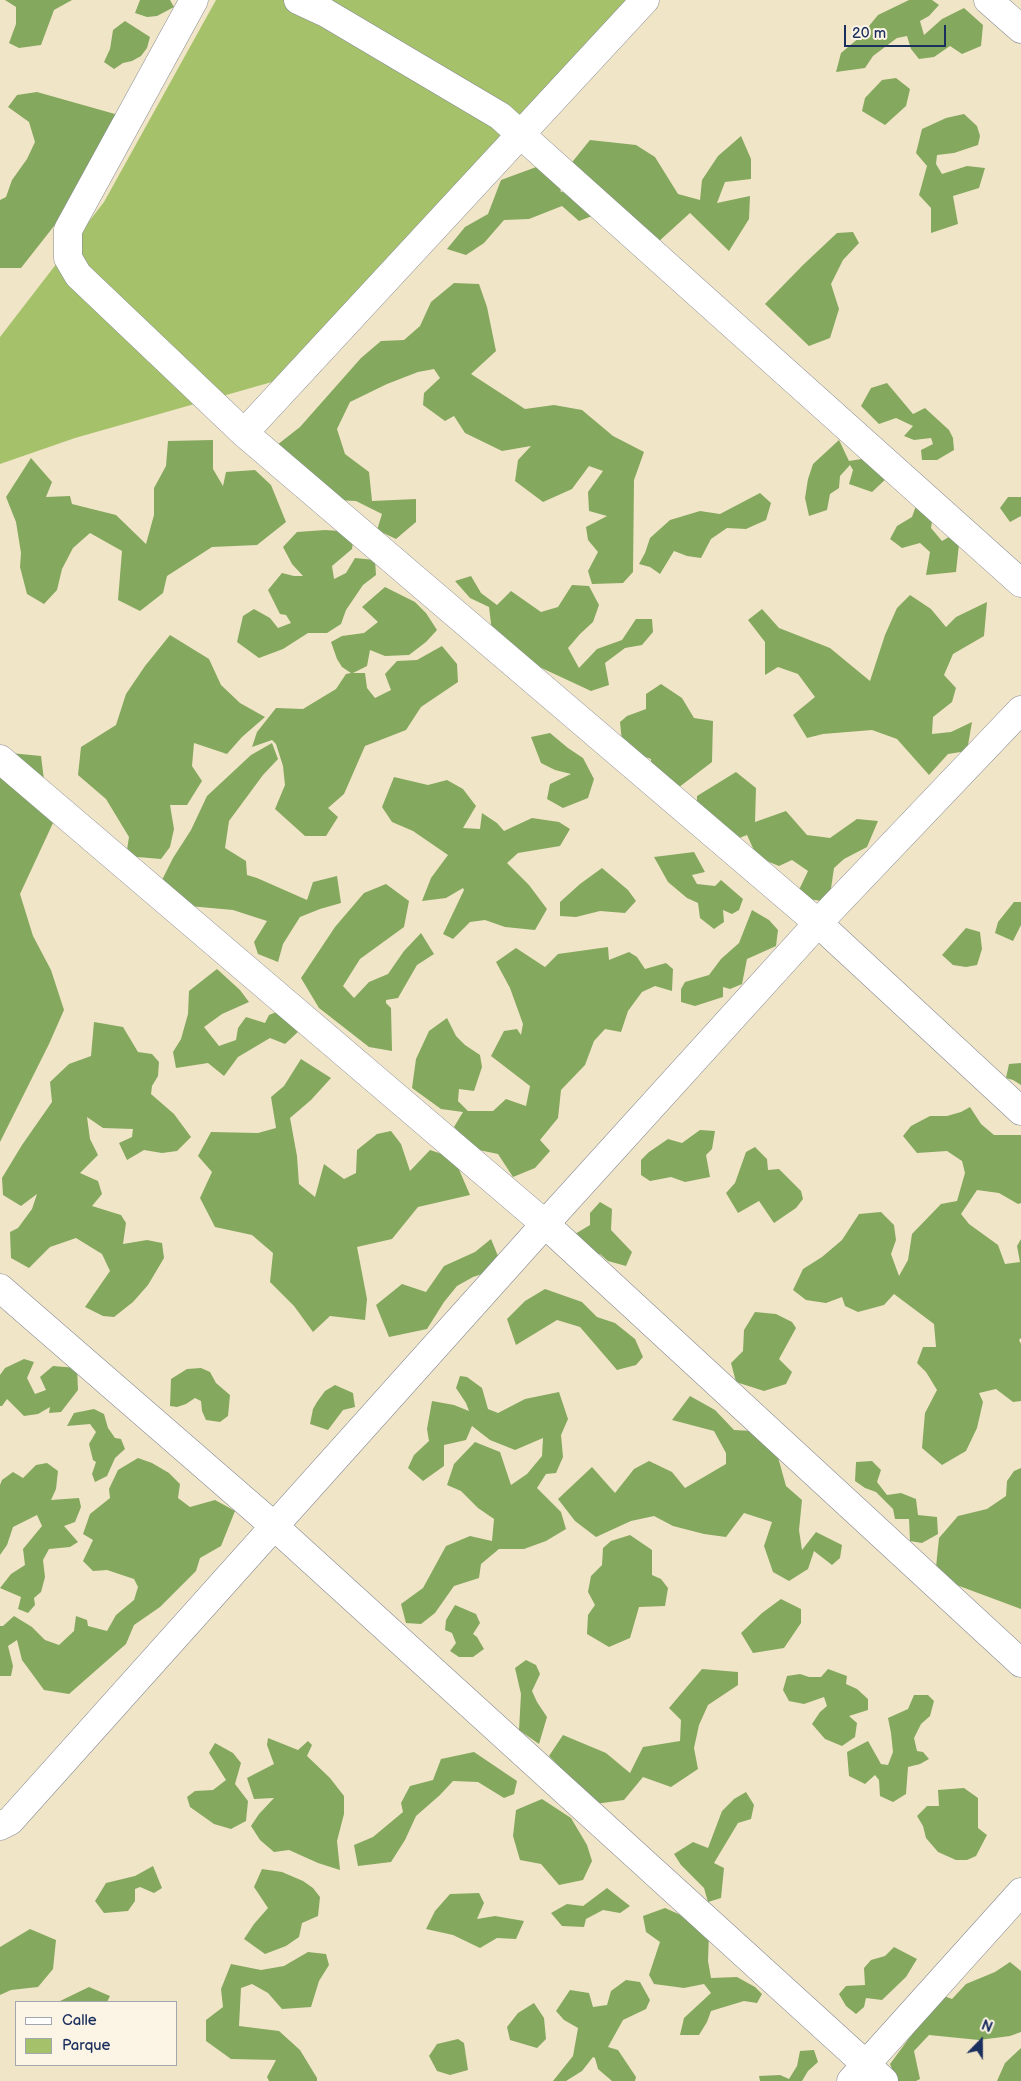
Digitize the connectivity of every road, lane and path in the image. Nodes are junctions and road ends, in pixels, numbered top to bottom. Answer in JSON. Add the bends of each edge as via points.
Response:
{"nodes":[{"id":1,"x":194,"y":0,"type":"edge"},
{"id":2,"x":298,"y":0,"type":"edge"},
{"id":3,"x":645,"y":0,"type":"edge"},
{"id":4,"x":988,"y":0,"type":"edge"},
{"id":5,"x":1021,"y":28,"type":"edge"},
{"id":6,"x":520,"y":135,"type":"junction"},
{"id":7,"x":244,"y":433,"type":"junction"},
{"id":8,"x":1021,"y":583,"type":"edge"},
{"id":9,"x":1021,"y":710,"type":"edge"},
{"id":10,"x":0,"y":759,"type":"edge"},
{"id":11,"x":818,"y":923,"type":"junction"},
{"id":12,"x":1021,"y":1111,"type":"edge"},
{"id":13,"x":544,"y":1224,"type":"junction"},
{"id":14,"x":0,"y":1288,"type":"edge"},
{"id":15,"x":274,"y":1526,"type":"junction"},
{"id":16,"x":1021,"y":1663,"type":"edge"},
{"id":17,"x":0,"y":1826,"type":"edge"},
{"id":18,"x":1021,"y":1892,"type":"edge"},
{"id":19,"x":867,"y":2075,"type":"edge"}],
"edges":[{"from":1,"to":7,"type":"street","via":[[68,230],[68,258],[78,275]]},
{"from":2,"to":6,"type":"street","via":[[326,13],[500,116]]},
{"from":3,"to":6,"type":"street"},
{"from":4,"to":5,"type":"street"},
{"from":6,"to":7,"type":"street"},
{"from":6,"to":8,"type":"street"},
{"from":7,"to":11,"type":"street"},
{"from":9,"to":11,"type":"street"},
{"from":10,"to":13,"type":"street"},
{"from":11,"to":12,"type":"street"},
{"from":11,"to":13,"type":"street"},
{"from":13,"to":15,"type":"street"},
{"from":13,"to":16,"type":"street"},
{"from":14,"to":15,"type":"street"},
{"from":15,"to":17,"type":"street","via":[[10,1821]]},
{"from":15,"to":19,"type":"street"},
{"from":18,"to":19,"type":"street"}]}
